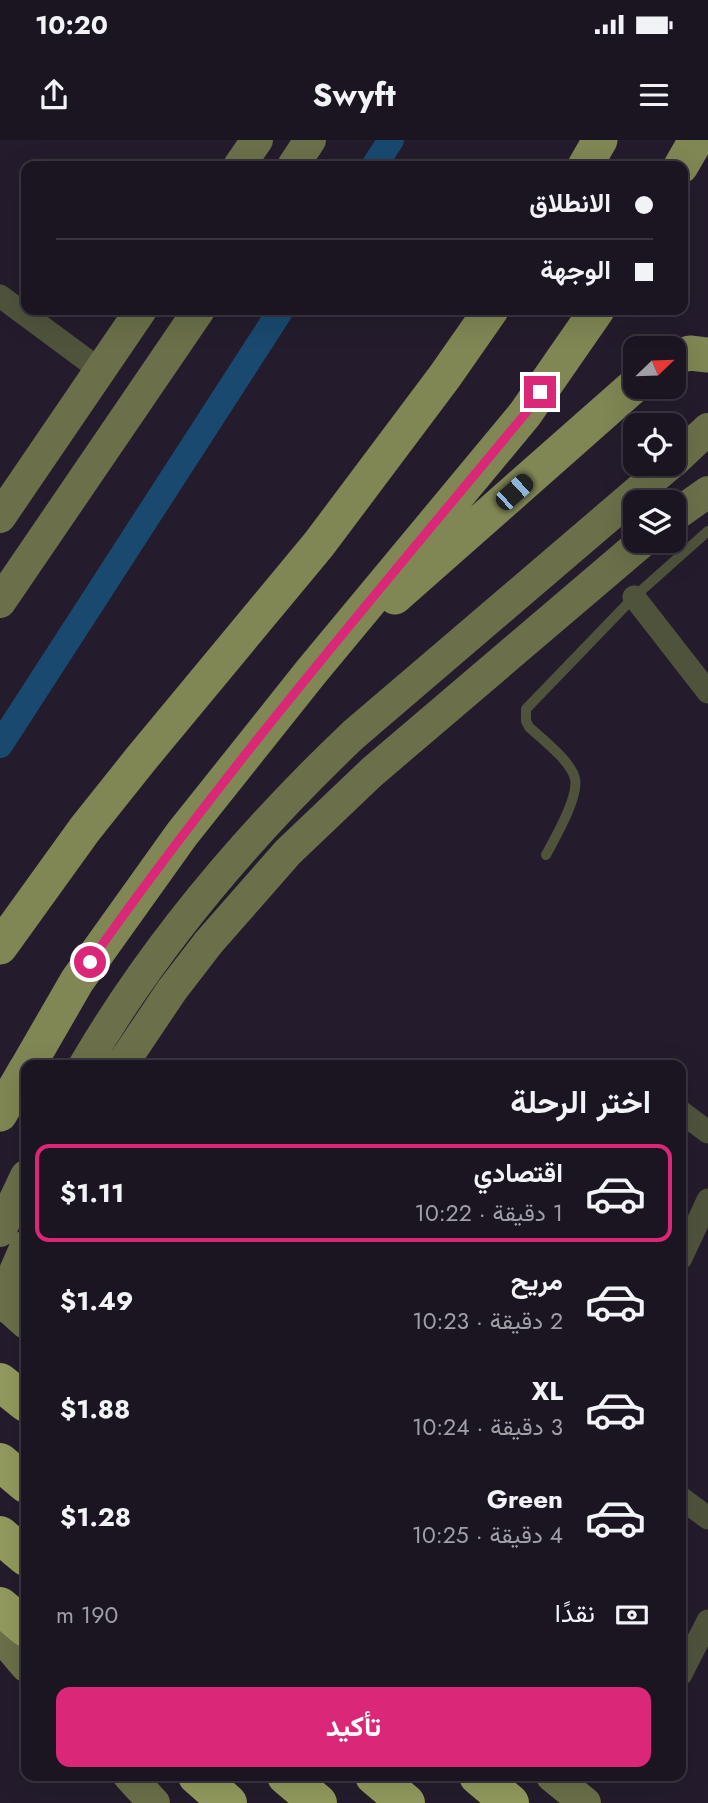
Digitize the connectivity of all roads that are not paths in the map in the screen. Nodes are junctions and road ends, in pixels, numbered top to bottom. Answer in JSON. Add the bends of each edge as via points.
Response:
{"nodes":[{"id":1,"x":257,"y":140,"type":"edge"},
{"id":2,"x":310,"y":140,"type":"edge"},
{"id":3,"x":600,"y":140,"type":"edge"},
{"id":4,"x":696,"y":140,"type":"edge"},
{"id":5,"x":242,"y":161,"type":"edge"},
{"id":6,"x":296,"y":161,"type":"edge"},
{"id":7,"x":588,"y":161,"type":"edge"},
{"id":8,"x":684,"y":161,"type":"edge"},
{"id":9,"x":0,"y":296,"type":"edge"},
{"id":10,"x":21,"y":312,"type":"edge"},
{"id":11,"x":26,"y":315,"type":"edge"},
{"id":12,"x":138,"y":315,"type":"edge"},
{"id":13,"x":196,"y":315,"type":"edge"},
{"id":14,"x":487,"y":315,"type":"edge"},
{"id":15,"x":594,"y":315,"type":"edge"},
{"id":16,"x":686,"y":354,"type":"edge"},
{"id":17,"x":708,"y":355,"type":"edge"},
{"id":18,"x":100,"y":370,"type":"junction"},
{"id":19,"x":623,"y":396,"type":"edge"},
{"id":20,"x":708,"y":429,"type":"edge"},
{"id":21,"x":686,"y":449,"type":"edge"},
{"id":22,"x":656,"y":476,"type":"edge"},
{"id":23,"x":708,"y":492,"type":"edge"},
{"id":24,"x":686,"y":508,"type":"edge"},
{"id":25,"x":0,"y":517,"type":"edge"},
{"id":26,"x":708,"y":531,"type":"edge"},
{"id":27,"x":629,"y":553,"type":"edge"},
{"id":28,"x":634,"y":597,"type":"junction"},
{"id":29,"x":0,"y":603,"type":"edge"},
{"id":30,"x":311,"y":672,"type":"junction"},
{"id":31,"x":708,"y":692,"type":"edge"},
{"id":32,"x":546,"y":855,"type":"dead end"},
{"id":33,"x":0,"y":947,"type":"edge"},
{"id":34,"x":31,"y":1060,"type":"edge"},
{"id":35,"x":88,"y":1060,"type":"edge"},
{"id":36,"x":125,"y":1060,"type":"edge"},
{"id":37,"x":21,"y":1077,"type":"edge"},
{"id":38,"x":0,"y":1114,"type":"edge"},
{"id":39,"x":686,"y":1116,"type":"edge"},
{"id":40,"x":708,"y":1132,"type":"edge"},
{"id":41,"x":21,"y":1187,"type":"edge"},
{"id":42,"x":708,"y":1200,"type":"edge"},
{"id":43,"x":0,"y":1231,"type":"edge"},
{"id":44,"x":686,"y":1247,"type":"edge"},
{"id":45,"x":21,"y":1257,"type":"edge"},
{"id":46,"x":1,"y":1302,"type":"edge"},
{"id":47,"x":21,"y":1319,"type":"edge"},
{"id":48,"x":0,"y":1382,"type":"edge"},
{"id":49,"x":21,"y":1400,"type":"edge"},
{"id":50,"x":0,"y":1462,"type":"edge"},
{"id":51,"x":21,"y":1480,"type":"edge"},
{"id":52,"x":686,"y":1503,"type":"edge"},
{"id":53,"x":708,"y":1518,"type":"edge"},
{"id":54,"x":0,"y":1535,"type":"edge"},
{"id":55,"x":21,"y":1553,"type":"edge"},
{"id":56,"x":0,"y":1606,"type":"edge"},
{"id":57,"x":708,"y":1622,"type":"edge"},
{"id":58,"x":21,"y":1624,"type":"edge"},
{"id":59,"x":0,"y":1635,"type":"edge"},
{"id":60,"x":21,"y":1660,"type":"edge"},
{"id":61,"x":686,"y":1664,"type":"edge"},
{"id":62,"x":134,"y":1781,"type":"edge"},
{"id":63,"x":203,"y":1781,"type":"edge"},
{"id":64,"x":292,"y":1781,"type":"edge"},
{"id":65,"x":380,"y":1781,"type":"edge"},
{"id":66,"x":484,"y":1781,"type":"edge"},
{"id":67,"x":558,"y":1781,"type":"edge"},
{"id":68,"x":155,"y":1803,"type":"edge"},
{"id":69,"x":228,"y":1803,"type":"edge"},
{"id":70,"x":318,"y":1803,"type":"edge"},
{"id":71,"x":406,"y":1803,"type":"edge"},
{"id":72,"x":510,"y":1803,"type":"edge"},
{"id":73,"x":585,"y":1803,"type":"edge"}],
"edges":[{"from":1,"to":5,"type":"street"},
{"from":2,"to":6,"type":"street"},
{"from":3,"to":7,"type":"main road"},
{"from":4,"to":8,"type":"main road"},
{"from":9,"to":10,"type":"street"},
{"from":11,"to":18,"type":"street"},
{"from":12,"to":18,"type":"street"},
{"from":13,"to":29,"type":"street"},
{"from":14,"to":33,"type":"main road","via":[[327,533],[85,829]]},
{"from":15,"to":30,"type":"main road","via":[[525,414]]},
{"from":16,"to":17,"type":"main road"},
{"from":18,"to":25,"type":"street"},
{"from":19,"to":30,"type":"main road"},
{"from":20,"to":21,"type":"street"},
{"from":22,"to":35,"type":"street","via":[[295,790],[173,931]]},
{"from":23,"to":24,"type":"street"},
{"from":26,"to":28,"type":"lane"},
{"from":27,"to":36,"type":"street","via":[[372,772],[288,852],[172,989]]},
{"from":28,"to":31,"type":"street"},
{"from":28,"to":32,"type":"lane","via":[[526,709],[529,727],[569,766],[576,780]]},
{"from":30,"to":34,"type":"main road","via":[[128,907]]},
{"from":37,"to":38,"type":"main road"},
{"from":39,"to":40,"type":"street"},
{"from":41,"to":43,"type":"street"},
{"from":42,"to":44,"type":"street"},
{"from":45,"to":46,"type":"street"},
{"from":46,"to":47,"type":"street"},
{"from":48,"to":49,"type":"highway"},
{"from":50,"to":51,"type":"highway"},
{"from":52,"to":53,"type":"street"},
{"from":54,"to":55,"type":"highway"},
{"from":56,"to":58,"type":"highway"},
{"from":57,"to":61,"type":"street"},
{"from":59,"to":60,"type":"street"},
{"from":62,"to":68,"type":"street"},
{"from":63,"to":69,"type":"highway"},
{"from":64,"to":70,"type":"highway"},
{"from":65,"to":71,"type":"highway"},
{"from":66,"to":72,"type":"highway"},
{"from":67,"to":73,"type":"street"}]}
